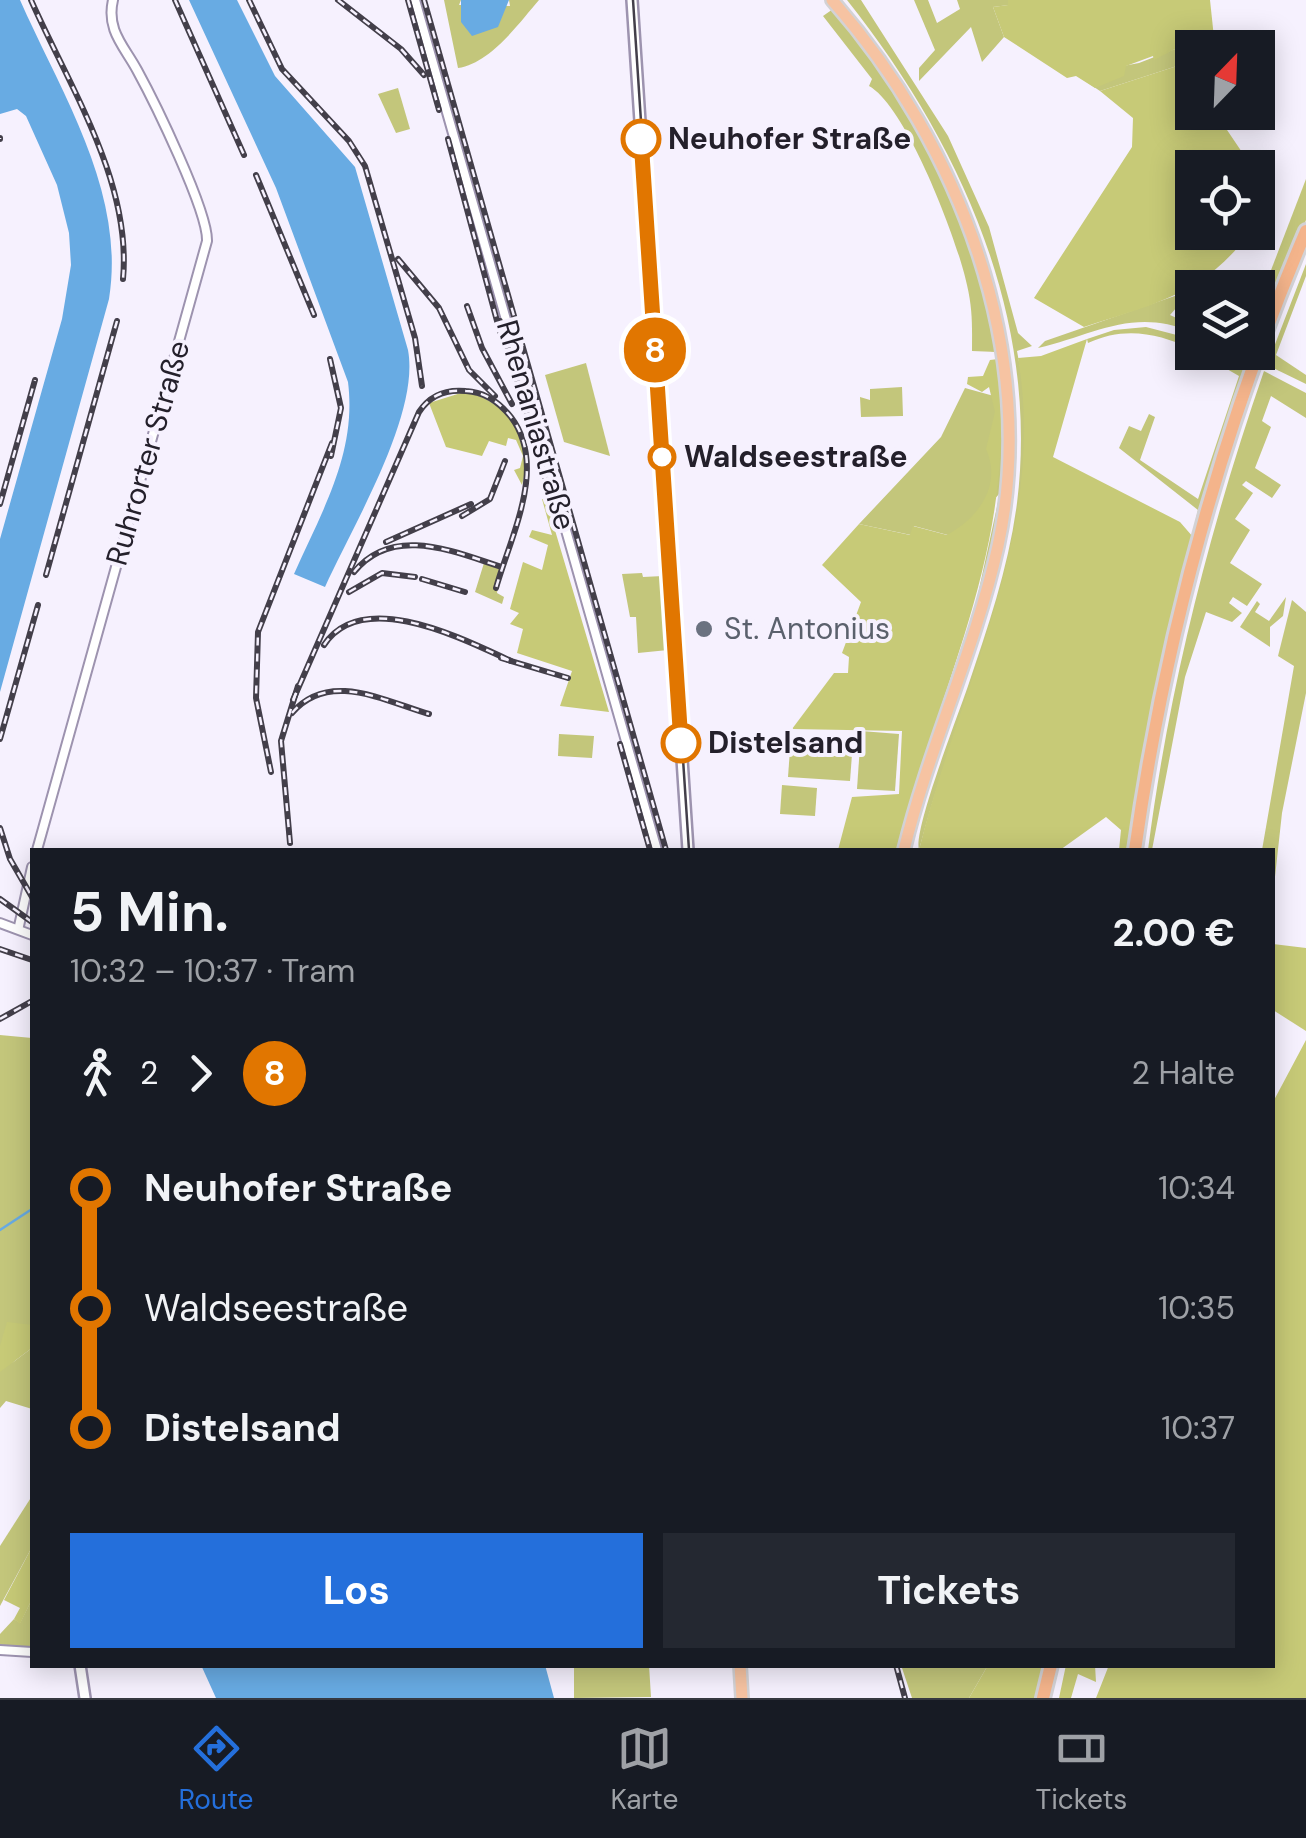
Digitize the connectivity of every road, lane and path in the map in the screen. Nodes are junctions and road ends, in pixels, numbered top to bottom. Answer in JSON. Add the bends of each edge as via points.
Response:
{"nodes":[{"id":1,"x":113,"y":0,"type":"edge"},
{"id":2,"x":415,"y":0,"type":"edge"},
{"id":3,"x":632,"y":0,"type":"edge"},
{"id":4,"x":832,"y":0,"type":"edge"},
{"id":5,"x":841,"y":0,"type":"edge"},
{"id":6,"x":1306,"y":230,"type":"edge"},
{"id":7,"x":1306,"y":251,"type":"edge"},
{"id":8,"x":38,"y":848,"type":"edge"},
{"id":9,"x":656,"y":848,"type":"edge"},
{"id":10,"x":688,"y":848,"type":"edge"},
{"id":11,"x":909,"y":848,"type":"edge"},
{"id":12,"x":909,"y":848,"type":"edge"},
{"id":13,"x":1135,"y":848,"type":"edge"},
{"id":14,"x":1143,"y":848,"type":"edge"},
{"id":15,"x":30,"y":877,"type":"edge"},
{"id":16,"x":0,"y":922,"type":"edge"},
{"id":17,"x":19,"y":926,"type":"junction"},
{"id":18,"x":30,"y":934,"type":"edge"},
{"id":19,"x":0,"y":1650,"type":"edge"},
{"id":20,"x":30,"y":1652,"type":"edge"},
{"id":21,"x":80,"y":1668,"type":"edge"},
{"id":22,"x":741,"y":1668,"type":"edge"},
{"id":23,"x":747,"y":1668,"type":"edge"},
{"id":24,"x":1051,"y":1668,"type":"edge"},
{"id":25,"x":1059,"y":1668,"type":"edge"},
{"id":26,"x":85,"y":1698,"type":"edge"},
{"id":27,"x":746,"y":1698,"type":"edge"},
{"id":28,"x":1043,"y":1698,"type":"edge"},
{"id":29,"x":1051,"y":1698,"type":"edge"}],
"edges":[{"from":1,"to":8,"type":"street","name":"Ruhrorter Straße","via":[[114,31],[207,231]]},
{"from":2,"to":9,"type":"street","name":"Rhenaniastraße"},
{"from":3,"to":10,"type":"main road"},
{"from":4,"to":11,"type":"highway","via":[[905,99],[950,184],[990,296],[1008,404],[998,543]]},
{"from":5,"to":12,"type":"highway","via":[[908,90],[962,194],[997,296],[1016,404],[1015,481],[999,571]]},
{"from":6,"to":13,"type":"highway","via":[[1238,409],[1198,543],[1158,712]]},
{"from":7,"to":14,"type":"highway","via":[[1202,556]]},
{"from":15,"to":17,"type":"street"},
{"from":16,"to":17,"type":"street"},
{"from":17,"to":18,"type":"street"},
{"from":19,"to":20,"type":"street"},
{"from":21,"to":26,"type":"main road"},
{"from":22,"to":27,"type":"highway"},
{"from":23,"to":27,"type":"highway"},
{"from":24,"to":28,"type":"highway"},
{"from":25,"to":29,"type":"highway"}]}
